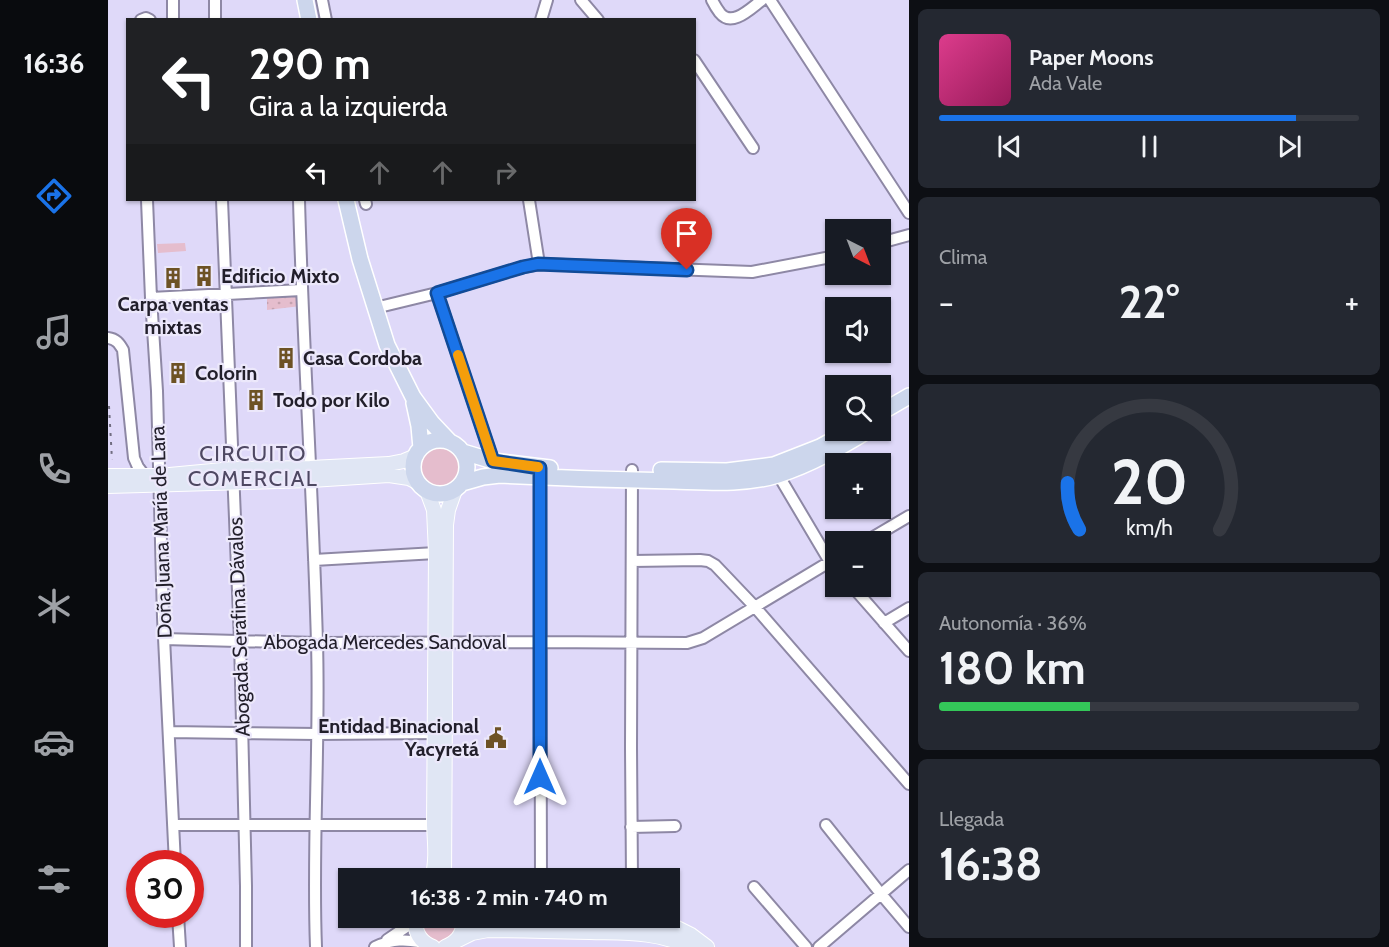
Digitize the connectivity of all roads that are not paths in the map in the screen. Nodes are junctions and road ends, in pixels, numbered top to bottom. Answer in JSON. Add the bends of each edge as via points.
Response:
{"nodes":[{"id":1,"x":173,"y":0,"type":"edge"},
{"id":2,"x":215,"y":0,"type":"edge"},
{"id":3,"x":305,"y":0,"type":"edge"},
{"id":4,"x":322,"y":0,"type":"edge"},
{"id":5,"x":547,"y":0,"type":"edge"},
{"id":6,"x":581,"y":0,"type":"edge"},
{"id":7,"x":712,"y":0,"type":"edge"},
{"id":8,"x":762,"y":0,"type":"edge"},
{"id":9,"x":771,"y":0,"type":"edge"},
{"id":10,"x":173,"y":18,"type":"edge"},
{"id":11,"x":215,"y":18,"type":"edge"},
{"id":12,"x":309,"y":18,"type":"edge"},
{"id":13,"x":326,"y":18,"type":"edge"},
{"id":14,"x":542,"y":18,"type":"edge"},
{"id":15,"x":596,"y":18,"type":"edge"},
{"id":16,"x":696,"y":63,"type":"edge"},
{"id":17,"x":753,"y":148,"type":"dead end"},
{"id":18,"x":147,"y":201,"type":"edge"},
{"id":19,"x":222,"y":201,"type":"edge"},
{"id":20,"x":299,"y":201,"type":"edge"},
{"id":21,"x":346,"y":201,"type":"edge"},
{"id":22,"x":529,"y":201,"type":"edge"},
{"id":23,"x":909,"y":213,"type":"edge"},
{"id":24,"x":909,"y":235,"type":"edge"},
{"id":25,"x":891,"y":240,"type":"edge"},
{"id":26,"x":825,"y":258,"type":"edge"},
{"id":27,"x":538,"y":264,"type":"junction"},
{"id":28,"x":302,"y":290,"type":"junction"},
{"id":29,"x":225,"y":293,"type":"junction"},
{"id":30,"x":437,"y":293,"type":"junction"},
{"id":31,"x":151,"y":298,"type":"junction"},
{"id":32,"x":375,"y":308,"type":"junction"},
{"id":33,"x":108,"y":338,"type":"edge"},
{"id":34,"x":909,"y":396,"type":"edge"},
{"id":35,"x":412,"y":397,"type":"junction"},
{"id":36,"x":891,"y":407,"type":"edge"},
{"id":37,"x":909,"y":407,"type":"edge"},
{"id":38,"x":891,"y":418,"type":"edge"},
{"id":39,"x":449,"y":441,"type":"junction"},
{"id":40,"x":831,"y":441,"type":"edge"},
{"id":41,"x":852,"y":441,"type":"edge"},
{"id":42,"x":418,"y":452,"type":"junction"},
{"id":43,"x":463,"y":452,"type":"junction"},
{"id":44,"x":493,"y":461,"type":"junction"},
{"id":45,"x":776,"y":470,"type":"junction"},
{"id":46,"x":540,"y":472,"type":"junction"},
{"id":47,"x":310,"y":474,"type":"junction"},
{"id":48,"x":144,"y":475,"type":"junction"},
{"id":49,"x":233,"y":475,"type":"junction"},
{"id":50,"x":632,"y":475,"type":"junction"},
{"id":51,"x":108,"y":476,"type":"edge"},
{"id":52,"x":159,"y":480,"type":"junction"},
{"id":53,"x":108,"y":486,"type":"edge"},
{"id":54,"x":422,"y":487,"type":"junction"},
{"id":55,"x":459,"y":487,"type":"junction"},
{"id":56,"x":909,"y":516,"type":"edge"},
{"id":57,"x":884,"y":531,"type":"edge"},
{"id":58,"x":825,"y":549,"type":"edge"},
{"id":59,"x":436,"y":553,"type":"junction"},
{"id":60,"x":314,"y":560,"type":"junction"},
{"id":61,"x":632,"y":561,"type":"junction"},
{"id":62,"x":825,"y":568,"type":"edge"},
{"id":63,"x":862,"y":597,"type":"edge"},
{"id":64,"x":755,"y":607,"type":"junction"},
{"id":65,"x":909,"y":608,"type":"edge"},
{"id":66,"x":884,"y":623,"type":"junction"},
{"id":67,"x":164,"y":639,"type":"junction"},
{"id":68,"x":240,"y":641,"type":"junction"},
{"id":69,"x":440,"y":642,"type":"junction"},
{"id":70,"x":540,"y":642,"type":"junction"},
{"id":71,"x":317,"y":643,"type":"junction"},
{"id":72,"x":632,"y":643,"type":"junction"},
{"id":73,"x":909,"y":651,"type":"edge"},
{"id":74,"x":169,"y":732,"type":"junction"},
{"id":75,"x":243,"y":733,"type":"junction"},
{"id":76,"x":440,"y":733,"type":"junction"},
{"id":77,"x":317,"y":734,"type":"junction"},
{"id":78,"x":909,"y":784,"type":"edge"},
{"id":79,"x":173,"y":825,"type":"junction"},
{"id":80,"x":245,"y":825,"type":"junction"},
{"id":81,"x":315,"y":825,"type":"junction"},
{"id":82,"x":439,"y":825,"type":"junction"},
{"id":83,"x":826,"y":825,"type":"dead end"},
{"id":84,"x":675,"y":826,"type":"dead end"},
{"id":85,"x":631,"y":827,"type":"junction"},
{"id":86,"x":174,"y":850,"type":"edge"},
{"id":87,"x":434,"y":868,"type":"edge"},
{"id":88,"x":443,"y":868,"type":"edge"},
{"id":89,"x":540,"y":868,"type":"edge"},
{"id":90,"x":632,"y":868,"type":"edge"},
{"id":91,"x":909,"y":870,"type":"edge"},
{"id":92,"x":754,"y":887,"type":"dead end"},
{"id":93,"x":881,"y":894,"type":"junction"},
{"id":94,"x":909,"y":927,"type":"edge"},
{"id":95,"x":179,"y":928,"type":"edge"},
{"id":96,"x":403,"y":928,"type":"edge"},
{"id":97,"x":416,"y":928,"type":"edge"},
{"id":98,"x":463,"y":928,"type":"edge"},
{"id":99,"x":500,"y":928,"type":"edge"},
{"id":100,"x":643,"y":928,"type":"edge"},
{"id":101,"x":678,"y":928,"type":"edge"},
{"id":102,"x":450,"y":944,"type":"edge"},
{"id":103,"x":380,"y":945,"type":"edge"},
{"id":104,"x":429,"y":945,"type":"edge"},
{"id":105,"x":180,"y":947,"type":"edge"},
{"id":106,"x":246,"y":947,"type":"edge"},
{"id":107,"x":316,"y":947,"type":"edge"},
{"id":108,"x":689,"y":947,"type":"edge"},
{"id":109,"x":707,"y":947,"type":"edge"},
{"id":110,"x":806,"y":947,"type":"edge"},
{"id":111,"x":819,"y":947,"type":"edge"}],
"edges":[{"from":1,"to":10,"type":"street"},
{"from":2,"to":11,"type":"street"},
{"from":3,"to":12,"type":"highway"},
{"from":4,"to":13,"type":"street"},
{"from":5,"to":14,"type":"street"},
{"from":6,"to":15,"type":"street"},
{"from":7,"to":8,"type":"street","via":[[728,19],[742,15]]},
{"from":9,"to":23,"type":"street"},
{"from":16,"to":17,"type":"street"},
{"from":18,"to":31,"type":"street","name":"Doña Juana María de Lara"},
{"from":19,"to":29,"type":"street","name":"Abogada Serafina Dávalos"},
{"from":20,"to":28,"type":"street"},
{"from":21,"to":32,"type":"highway"},
{"from":22,"to":27,"type":"street"},
{"from":24,"to":25,"type":"street"},
{"from":26,"to":27,"type":"street","via":[[752,272]]},
{"from":27,"to":30,"type":"street"},
{"from":28,"to":29,"type":"street"},
{"from":28,"to":47,"type":"street"},
{"from":29,"to":31,"type":"street"},
{"from":29,"to":49,"type":"street","name":"Abogada Serafina Dávalos"},
{"from":30,"to":32,"type":"street"},
{"from":30,"to":44,"type":"street"},
{"from":31,"to":52,"type":"street","name":"Doña Juana María de Lara"},
{"from":32,"to":35,"type":"highway","via":[[387,345]]},
{"from":33,"to":48,"type":"street","via":[[123,350],[134,458]]},
{"from":34,"to":36,"type":"highway"},
{"from":35,"to":39,"type":"highway"},
{"from":35,"to":42,"type":"highway","via":[[419,426]]},
{"from":37,"to":38,"type":"highway"},
{"from":39,"to":42,"type":"highway","via":[[432,441]]},
{"from":39,"to":43,"type":"highway"},
{"from":40,"to":45,"type":"highway"},
{"from":41,"to":45,"type":"highway","via":[[833,453]]},
{"from":42,"to":47,"type":"main road","via":[[389,464]]},
{"from":42,"to":54,"type":"highway","via":[[413,471]]},
{"from":43,"to":44,"type":"highway"},
{"from":43,"to":55,"type":"highway","via":[[468,470]]},
{"from":44,"to":46,"type":"highway"},
{"from":45,"to":50,"type":"highway"},
{"from":45,"to":58,"type":"street"},
{"from":46,"to":50,"type":"highway"},
{"from":46,"to":55,"type":"highway","via":[[491,476]]},
{"from":46,"to":70,"type":"street"},
{"from":47,"to":49,"type":"main road"},
{"from":47,"to":54,"type":"main road","via":[[400,476]]},
{"from":47,"to":60,"type":"street"},
{"from":48,"to":51,"type":"main road"},
{"from":48,"to":52,"type":"main road"},
{"from":49,"to":52,"type":"main road"},
{"from":49,"to":68,"type":"street","name":"Abogada Serafina Dávalos"},
{"from":50,"to":61,"type":"street"},
{"from":52,"to":53,"type":"main road"},
{"from":52,"to":67,"type":"street","name":"Doña Juana María de Lara"},
{"from":54,"to":55,"type":"highway","via":[[441,495]]},
{"from":54,"to":59,"type":"main road","via":[[435,510]]},
{"from":55,"to":69,"type":"main road","via":[[446,525]]},
{"from":56,"to":57,"type":"street"},
{"from":59,"to":60,"type":"street"},
{"from":59,"to":69,"type":"main road"},
{"from":60,"to":71,"type":"street"},
{"from":61,"to":64,"type":"street","via":[[708,561]]},
{"from":61,"to":72,"type":"street"},
{"from":62,"to":64,"type":"street","name":"Abogada Mercedes Sandoval"},
{"from":63,"to":66,"type":"street"},
{"from":64,"to":72,"type":"street","name":"Abogada Mercedes Sandoval","via":[[695,641]]},
{"from":64,"to":78,"type":"street"},
{"from":65,"to":66,"type":"street"},
{"from":66,"to":73,"type":"street"},
{"from":67,"to":68,"type":"street","name":"Abogada Mercedes Sandoval"},
{"from":67,"to":74,"type":"street","name":"Doña Juana María de Lara"},
{"from":68,"to":71,"type":"street","name":"Abogada Mercedes Sandoval"},
{"from":68,"to":75,"type":"street","name":"Abogada Serafina Dávalos"},
{"from":69,"to":70,"type":"street","name":"Abogada Mercedes Sandoval"},
{"from":69,"to":71,"type":"street","name":"Abogada Mercedes Sandoval"},
{"from":69,"to":76,"type":"main road"},
{"from":70,"to":72,"type":"street","name":"Abogada Mercedes Sandoval"},
{"from":70,"to":89,"type":"street"},
{"from":71,"to":77,"type":"street"},
{"from":72,"to":85,"type":"street"},
{"from":74,"to":75,"type":"street"},
{"from":74,"to":79,"type":"street","name":"Doña Juana María de Lara"},
{"from":75,"to":77,"type":"street"},
{"from":75,"to":80,"type":"street","name":"Abogada Serafina Dávalos"},
{"from":76,"to":77,"type":"street"},
{"from":76,"to":82,"type":"main road"},
{"from":77,"to":81,"type":"street"},
{"from":79,"to":80,"type":"street"},
{"from":79,"to":86,"type":"street","name":"Doña Juana María de Lara"},
{"from":80,"to":81,"type":"street"},
{"from":80,"to":106,"type":"street","name":"Abogada Serafina Dávalos"},
{"from":81,"to":82,"type":"street"},
{"from":81,"to":107,"type":"street"},
{"from":82,"to":87,"type":"main road"},
{"from":82,"to":88,"type":"main road"},
{"from":83,"to":93,"type":"street"},
{"from":84,"to":85,"type":"street"},
{"from":85,"to":90,"type":"street"},
{"from":91,"to":93,"type":"street"},
{"from":92,"to":110,"type":"street"},
{"from":93,"to":94,"type":"street"},
{"from":93,"to":111,"type":"street"},
{"from":95,"to":105,"type":"street"},
{"from":96,"to":103,"type":"street"},
{"from":97,"to":104,"type":"main road","via":[[419,937]]},
{"from":98,"to":102,"type":"main road"},
{"from":99,"to":102,"type":"main road","via":[[480,931]]},
{"from":100,"to":108,"type":"main road"},
{"from":101,"to":109,"type":"main road"},
{"from":103,"to":104,"type":"street","via":[[397,940]]}]}
